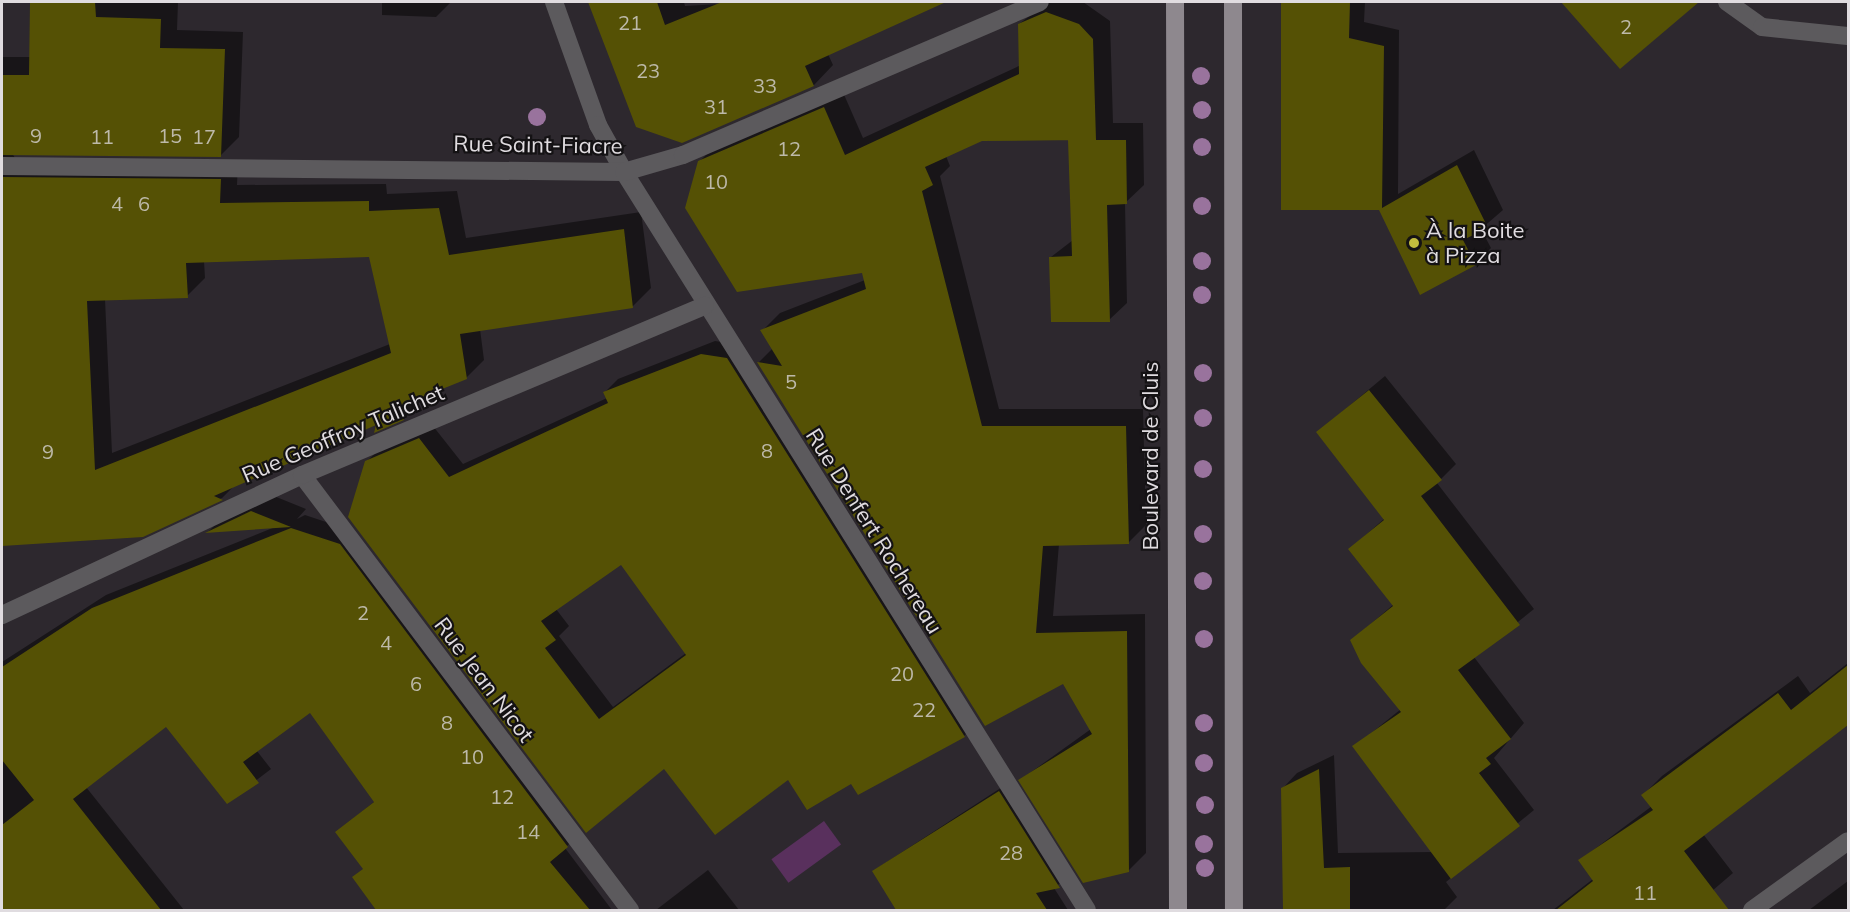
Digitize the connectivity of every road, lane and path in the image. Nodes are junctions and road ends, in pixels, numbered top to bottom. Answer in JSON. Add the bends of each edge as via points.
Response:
{"nodes":[{"id":1,"x":554,"y":2,"type":"edge"},
{"id":2,"x":1040,"y":2,"type":"edge"},
{"id":3,"x":1174,"y":2,"type":"edge"},
{"id":4,"x":1233,"y":2,"type":"edge"},
{"id":5,"x":1727,"y":2,"type":"edge"},
{"id":6,"x":1848,"y":36,"type":"edge"},
{"id":7,"x":2,"y":166,"type":"edge"},
{"id":8,"x":624,"y":172,"type":"junction"},
{"id":9,"x":705,"y":306,"type":"junction"},
{"id":10,"x":302,"y":476,"type":"junction"},
{"id":11,"x":2,"y":615,"type":"edge"},
{"id":12,"x":1848,"y":840,"type":"edge"},
{"id":13,"x":630,"y":910,"type":"edge"},
{"id":14,"x":1088,"y":910,"type":"edge"},
{"id":15,"x":1178,"y":910,"type":"edge"},
{"id":16,"x":1234,"y":910,"type":"edge"},
{"id":17,"x":1752,"y":910,"type":"edge"}],
"edges":[{"from":1,"to":8,"type":"street","name":"Rue Denfert Rochereau","via":[[598,125]]},
{"from":2,"to":8,"type":"street","name":"Rue Saint-Fiacre","via":[[683,155]]},
{"from":3,"to":15,"type":"main road","name":"Boulevard de Cluis"},
{"from":4,"to":16,"type":"main road"},
{"from":5,"to":6,"type":"street","via":[[1762,27]]},
{"from":7,"to":8,"type":"street","name":"Rue Saint-Fiacre"},
{"from":8,"to":9,"type":"street","name":"Rue Denfert Rochereau"},
{"from":9,"to":10,"type":"street","name":"Rue Geoffroy Talichet"},
{"from":9,"to":14,"type":"street","name":"Rue Denfert Rochereau"},
{"from":10,"to":11,"type":"street","name":"Rue Geoffroy Talichet"},
{"from":10,"to":13,"type":"street","name":"Rue Jean Nicot"},
{"from":12,"to":17,"type":"street"}]}
